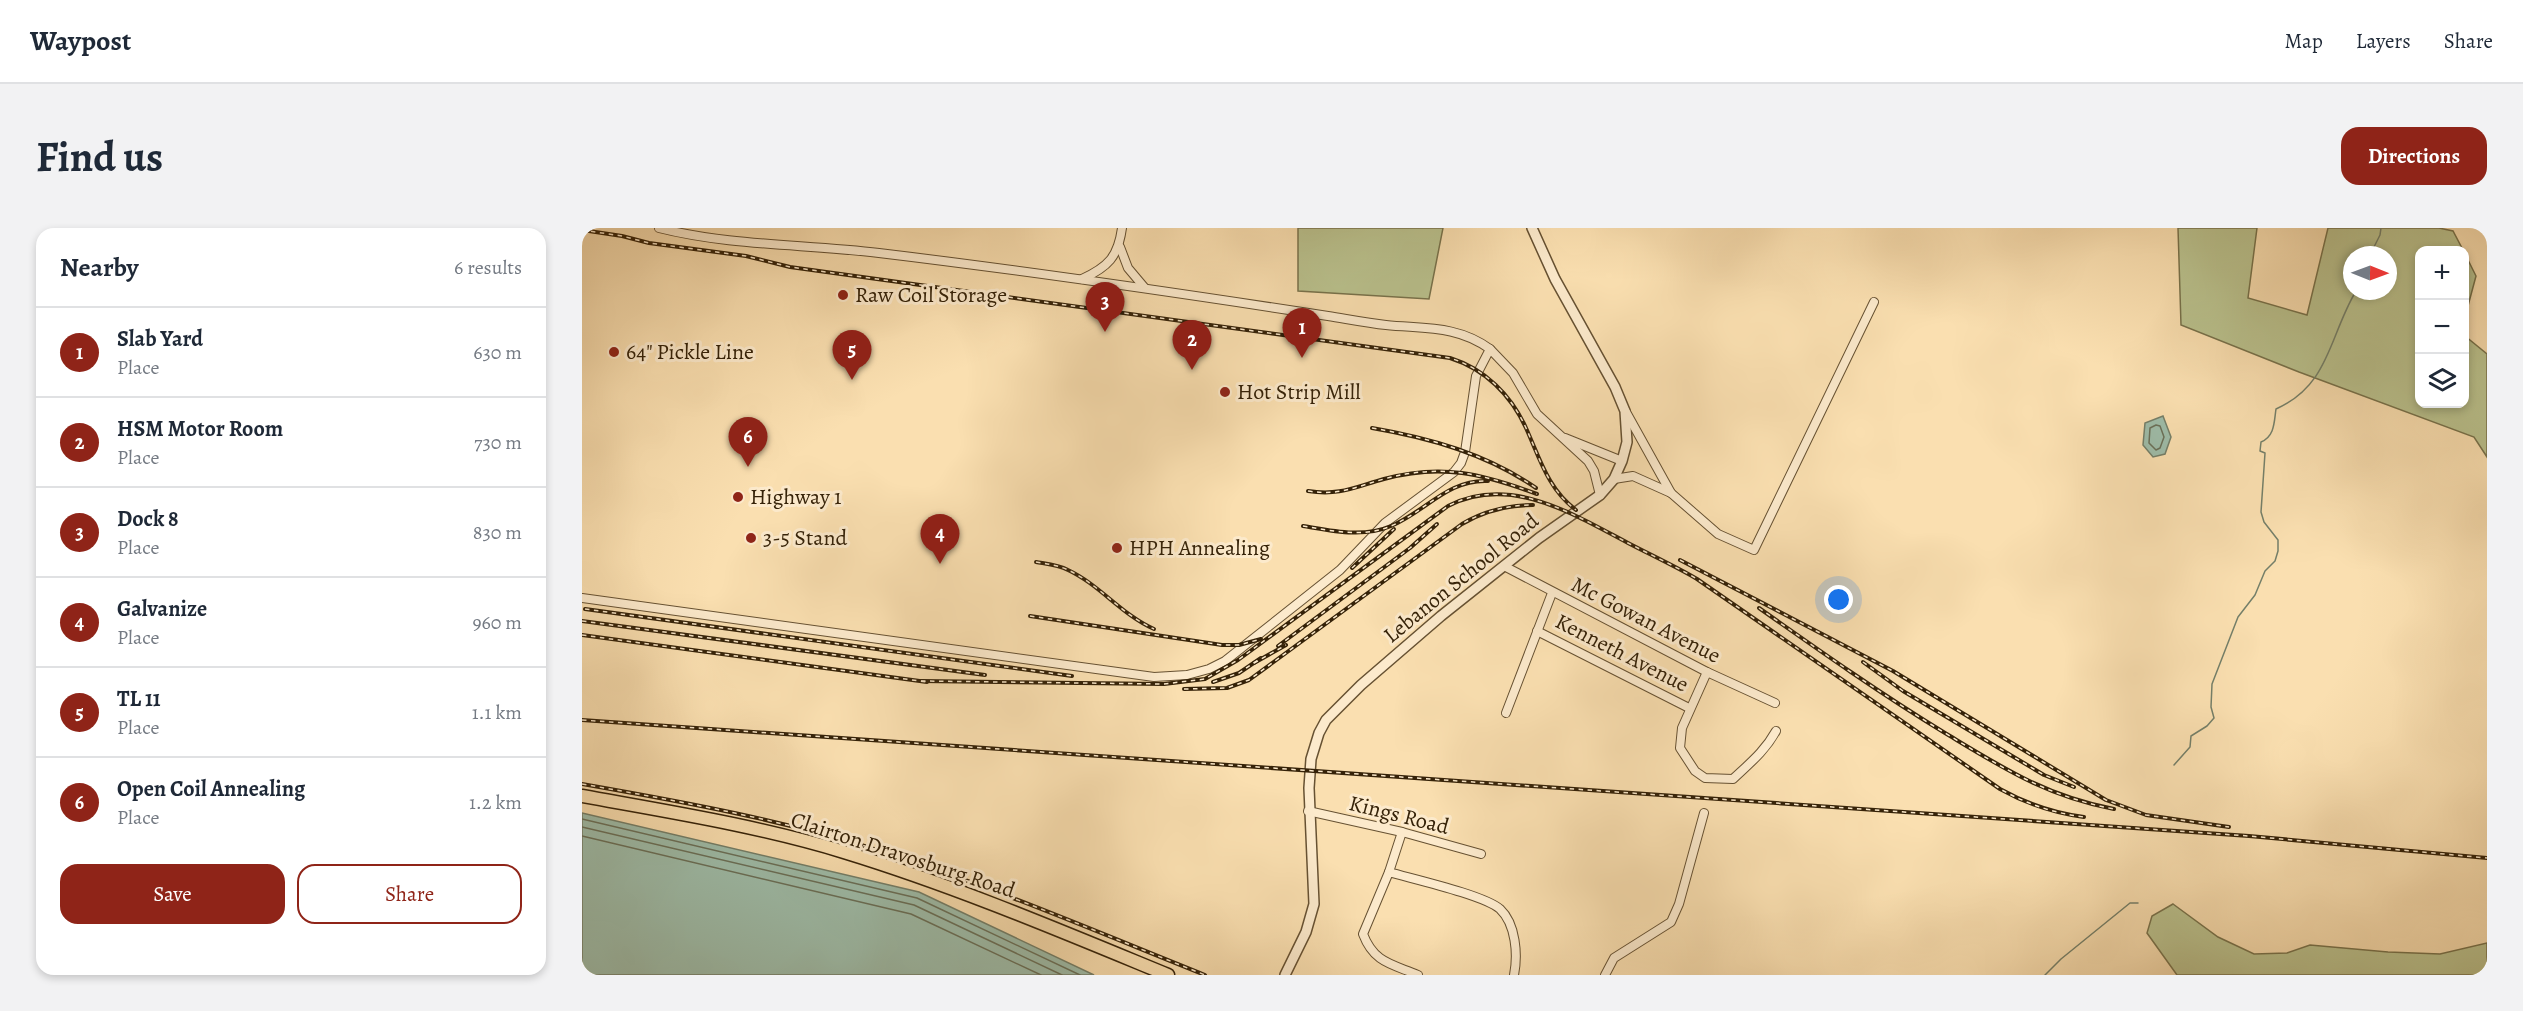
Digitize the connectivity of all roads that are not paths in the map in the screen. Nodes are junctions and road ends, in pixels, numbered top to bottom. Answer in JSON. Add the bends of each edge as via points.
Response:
{"nodes":[{"id":1,"x":659,"y":228,"type":"edge"},
{"id":2,"x":1122,"y":228,"type":"edge"},
{"id":3,"x":1532,"y":228,"type":"edge"},
{"id":4,"x":1120,"y":247,"type":"junction"},
{"id":5,"x":1082,"y":279,"type":"junction"},
{"id":6,"x":1144,"y":287,"type":"junction"},
{"id":7,"x":1874,"y":303,"type":"dead end"},
{"id":8,"x":1490,"y":349,"type":"junction"},
{"id":9,"x":1625,"y":411,"type":"junction"},
{"id":10,"x":1558,"y":435,"type":"junction"},
{"id":11,"x":1622,"y":461,"type":"junction"},
{"id":12,"x":1614,"y":479,"type":"junction"},
{"id":13,"x":1671,"y":493,"type":"junction"},
{"id":14,"x":1600,"y":495,"type":"junction"},
{"id":15,"x":1504,"y":566,"type":"junction"},
{"id":16,"x":1552,"y":592,"type":"junction"},
{"id":17,"x":582,"y":598,"type":"edge"},
{"id":18,"x":1538,"y":631,"type":"junction"},
{"id":19,"x":1707,"y":672,"type":"junction"},
{"id":20,"x":1775,"y":704,"type":"dead end"},
{"id":21,"x":1689,"y":708,"type":"junction"},
{"id":22,"x":1506,"y":713,"type":"dead end"},
{"id":23,"x":1776,"y":731,"type":"dead end"},
{"id":24,"x":582,"y":796,"type":"edge"},
{"id":25,"x":1308,"y":812,"type":"junction"},
{"id":26,"x":1704,"y":813,"type":"dead end"},
{"id":27,"x":1402,"y":832,"type":"junction"},
{"id":28,"x":1481,"y":854,"type":"dead end"},
{"id":29,"x":1389,"y":872,"type":"junction"},
{"id":30,"x":1168,"y":975,"type":"edge"},
{"id":31,"x":1285,"y":975,"type":"edge"},
{"id":32,"x":1418,"y":975,"type":"edge"},
{"id":33,"x":1514,"y":975,"type":"edge"},
{"id":34,"x":1605,"y":975,"type":"edge"}],
"edges":[{"from":1,"to":5,"type":"street","via":[[790,247],[825,246]]},
{"from":2,"to":4,"type":"street"},
{"from":3,"to":9,"type":"street","name":"Lebanon School Road"},
{"from":4,"to":5,"type":"street","via":[[1109,263]]},
{"from":4,"to":6,"type":"street","via":[[1128,268]]},
{"from":5,"to":6,"type":"street"},
{"from":6,"to":8,"type":"street","via":[[1386,325],[1449,330],[1474,337]]},
{"from":7,"to":13,"type":"street","via":[[1754,550],[1718,534]]},
{"from":8,"to":10,"type":"street","via":[[1513,373],[1537,414]]},
{"from":8,"to":17,"type":"street","via":[[1476,376],[1465,452],[1454,472],[1386,523],[1340,570],[1283,616],[1226,661],[1209,669],[1187,675],[1146,676]]},
{"from":9,"to":11,"type":"street","name":"Lebanon School Road","via":[[1627,442]]},
{"from":9,"to":13,"type":"street"},
{"from":10,"to":11,"type":"street"},
{"from":10,"to":14,"type":"street","via":[[1588,461]]},
{"from":11,"to":12,"type":"street","name":"Lebanon School Road"},
{"from":12,"to":13,"type":"street","via":[[1633,476]]},
{"from":12,"to":14,"type":"street","name":"Lebanon School Road"},
{"from":14,"to":15,"type":"street","name":"Lebanon School Road"},
{"from":15,"to":16,"type":"street","name":"Mc Gowan Avenue"},
{"from":15,"to":25,"type":"street","name":"Lebanon School Road","via":[[1361,685],[1326,720],[1311,759]]},
{"from":16,"to":18,"type":"street"},
{"from":16,"to":19,"type":"street","name":"Mc Gowan Avenue"},
{"from":18,"to":21,"type":"street","name":"Kenneth Avenue"},
{"from":18,"to":22,"type":"street"},
{"from":19,"to":20,"type":"street","name":"Mc Gowan Avenue"},
{"from":19,"to":21,"type":"street"},
{"from":21,"to":23,"type":"street","via":[[1680,748],[1695,771],[1705,778],[1733,779],[1762,753]]},
{"from":24,"to":30,"type":"main road","name":"Clairton Dravosburg Road","via":[[843,852],[999,907]]},
{"from":25,"to":27,"type":"street","name":"Kings Road"},
{"from":25,"to":31,"type":"street","name":"Lebanon School Road","via":[[1314,904],[1306,932]]},
{"from":26,"to":34,"type":"street","via":[[1671,922],[1614,958]]},
{"from":27,"to":28,"type":"street","name":"Kings Road"},
{"from":27,"to":29,"type":"street"},
{"from":29,"to":32,"type":"street","via":[[1363,934],[1369,950],[1379,960]]},
{"from":29,"to":33,"type":"street","via":[[1464,894],[1500,910],[1514,938],[1518,958]]}]}
